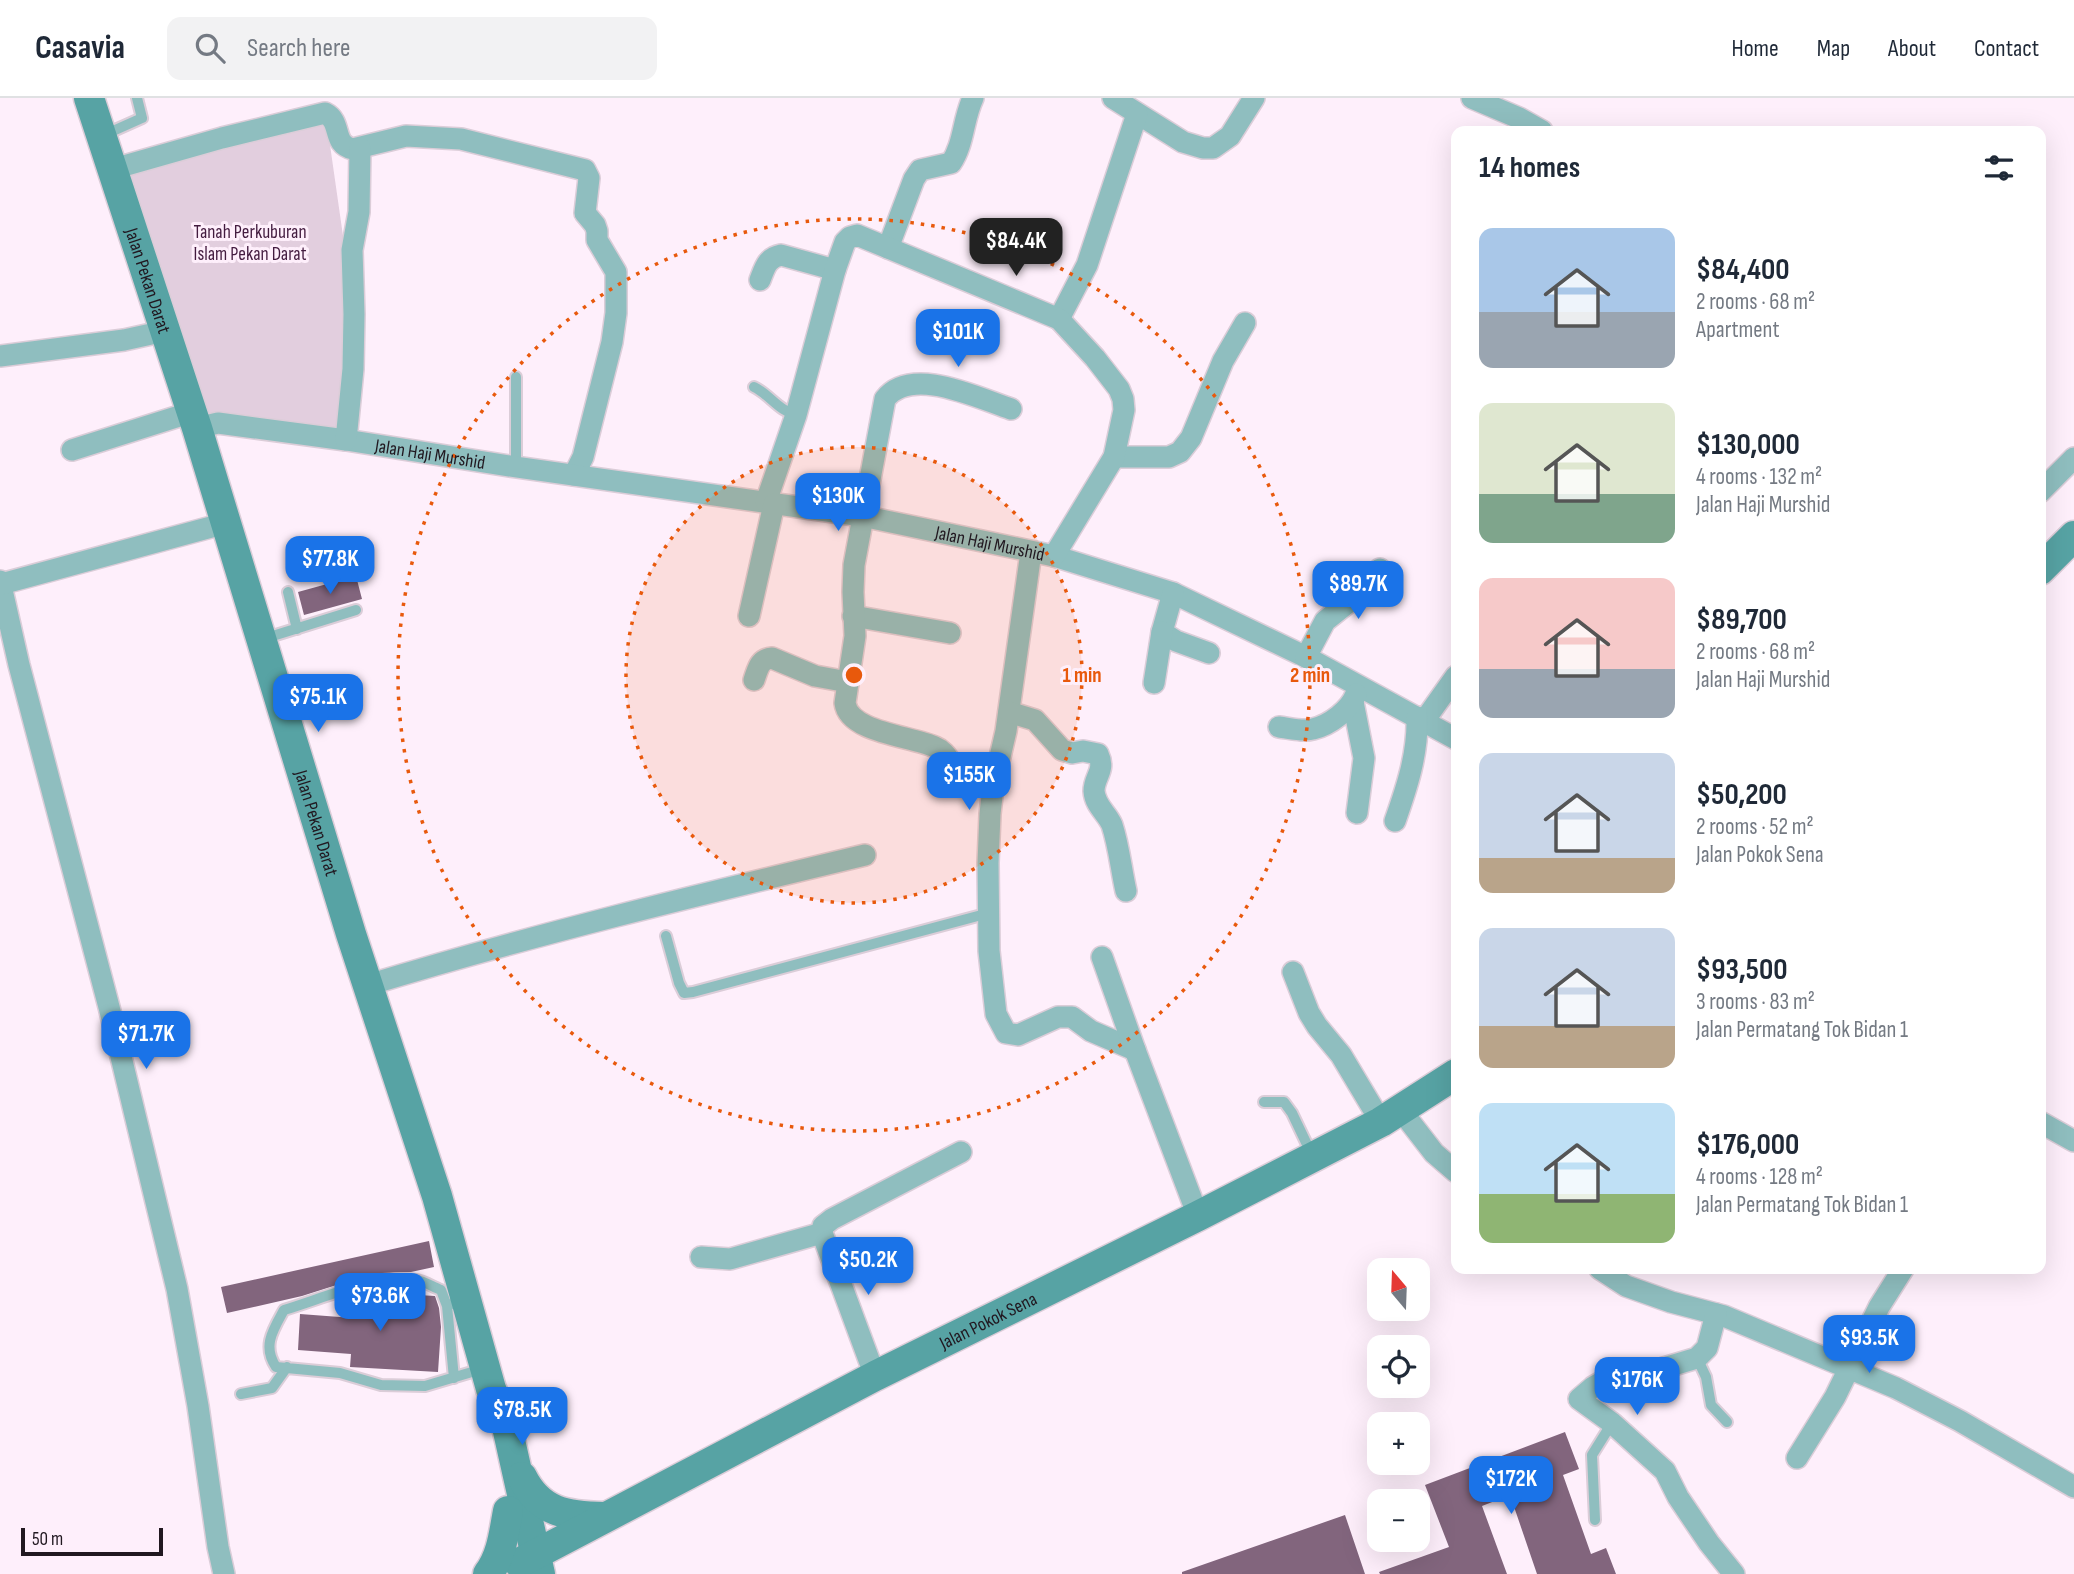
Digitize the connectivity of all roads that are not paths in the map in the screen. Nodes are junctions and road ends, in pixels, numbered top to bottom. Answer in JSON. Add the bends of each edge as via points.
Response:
{"nodes":[{"id":1,"x":89,"y":98,"type":"edge"},
{"id":2,"x":137,"y":98,"type":"edge"},
{"id":3,"x":973,"y":98,"type":"edge"},
{"id":4,"x":1113,"y":98,"type":"edge"},
{"id":5,"x":1254,"y":98,"type":"edge"},
{"id":6,"x":1472,"y":98,"type":"edge"},
{"id":7,"x":1134,"y":123,"type":"junction"},
{"id":8,"x":1533,"y":126,"type":"edge"},
{"id":9,"x":102,"y":136,"type":"junction"},
{"id":10,"x":360,"y":148,"type":"junction"},
{"id":11,"x":113,"y":169,"type":"junction"},
{"id":12,"x":888,"y":248,"type":"junction"},
{"id":13,"x":835,"y":270,"type":"junction"},
{"id":14,"x":760,"y":280,"type":"dead end"},
{"id":15,"x":1059,"y":319,"type":"junction"},
{"id":16,"x":1245,"y":323,"type":"dead end"},
{"id":17,"x":165,"y":331,"type":"junction"},
{"id":18,"x":0,"y":356,"type":"edge"},
{"id":19,"x":516,"y":377,"type":"dead end"},
{"id":20,"x":754,"y":387,"type":"dead end"},
{"id":21,"x":1011,"y":409,"type":"dead end"},
{"id":22,"x":796,"y":415,"type":"junction"},
{"id":23,"x":195,"y":420,"type":"junction"},
{"id":24,"x":346,"y":440,"type":"junction"},
{"id":25,"x":72,"y":450,"type":"dead end"},
{"id":26,"x":1114,"y":457,"type":"junction"},
{"id":27,"x":2074,"y":458,"type":"edge"},
{"id":28,"x":516,"y":467,"type":"junction"},
{"id":29,"x":574,"y":475,"type":"junction"},
{"id":30,"x":2046,"y":486,"type":"edge"},
{"id":31,"x":770,"y":503,"type":"junction"},
{"id":32,"x":863,"y":516,"type":"junction"},
{"id":33,"x":226,"y":523,"type":"junction"},
{"id":34,"x":2074,"y":536,"type":"edge"},
{"id":35,"x":1031,"y":552,"type":"junction"},
{"id":36,"x":1054,"y":556,"type":"junction"},
{"id":37,"x":2046,"y":564,"type":"edge"},
{"id":38,"x":1380,"y":569,"type":"dead end"},
{"id":39,"x":0,"y":582,"type":"edge"},
{"id":40,"x":288,"y":592,"type":"dead end"},
{"id":41,"x":1172,"y":593,"type":"junction"},
{"id":42,"x":356,"y":610,"type":"dead end"},
{"id":43,"x":749,"y":616,"type":"dead end"},
{"id":44,"x":853,"y":617,"type":"junction"},
{"id":45,"x":297,"y":629,"type":"junction"},
{"id":46,"x":1162,"y":632,"type":"junction"},
{"id":47,"x":950,"y":634,"type":"dead end"},
{"id":48,"x":263,"y":639,"type":"junction"},
{"id":49,"x":1209,"y":653,"type":"dead end"},
{"id":50,"x":1306,"y":657,"type":"junction"},
{"id":51,"x":754,"y":680,"type":"dead end"},
{"id":52,"x":848,"y":682,"type":"junction"},
{"id":53,"x":1451,"y":682,"type":"edge"},
{"id":54,"x":1154,"y":683,"type":"dead end"},
{"id":55,"x":1356,"y":695,"type":"junction"},
{"id":56,"x":1009,"y":712,"type":"junction"},
{"id":57,"x":1421,"y":719,"type":"junction"},
{"id":58,"x":1279,"y":727,"type":"dead end"},
{"id":59,"x":1451,"y":736,"type":"edge"},
{"id":60,"x":993,"y":787,"type":"junction"},
{"id":61,"x":1357,"y":813,"type":"dead end"},
{"id":62,"x":1395,"y":821,"type":"dead end"},
{"id":63,"x":865,"y":855,"type":"dead end"},
{"id":64,"x":1126,"y":891,"type":"dead end"},
{"id":65,"x":989,"y":913,"type":"junction"},
{"id":66,"x":666,"y":936,"type":"dead end"},
{"id":67,"x":1102,"y":957,"type":"dead end"},
{"id":68,"x":1293,"y":972,"type":"dead end"},
{"id":69,"x":368,"y":985,"type":"junction"},
{"id":70,"x":1135,"y":1050,"type":"junction"},
{"id":71,"x":1451,"y":1077,"type":"edge"},
{"id":72,"x":1264,"y":1102,"type":"dead end"},
{"id":73,"x":1390,"y":1116,"type":"junction"},
{"id":74,"x":2046,"y":1125,"type":"edge"},
{"id":75,"x":2074,"y":1141,"type":"edge"},
{"id":76,"x":961,"y":1152,"type":"dead end"},
{"id":77,"x":1313,"y":1157,"type":"junction"},
{"id":78,"x":1451,"y":1168,"type":"edge"},
{"id":79,"x":1198,"y":1216,"type":"junction"},
{"id":80,"x":822,"y":1233,"type":"junction"},
{"id":81,"x":701,"y":1256,"type":"dead end"},
{"id":82,"x":1608,"y":1274,"type":"edge"},
{"id":83,"x":1900,"y":1274,"type":"edge"},
{"id":84,"x":457,"y":1302,"type":"junction"},
{"id":85,"x":1716,"y":1314,"type":"junction"},
{"id":86,"x":1697,"y":1358,"type":"junction"},
{"id":87,"x":287,"y":1367,"type":"junction"},
{"id":88,"x":1850,"y":1367,"type":"junction"},
{"id":89,"x":875,"y":1376,"type":"junction"},
{"id":90,"x":454,"y":1378,"type":"junction"},
{"id":91,"x":488,"y":1379,"type":"junction"},
{"id":92,"x":241,"y":1394,"type":"dead end"},
{"id":93,"x":1727,"y":1422,"type":"dead end"},
{"id":94,"x":1612,"y":1423,"type":"junction"},
{"id":95,"x":1797,"y":1458,"type":"dead end"},
{"id":96,"x":515,"y":1464,"type":"junction"},
{"id":97,"x":2074,"y":1487,"type":"edge"},
{"id":98,"x":508,"y":1511,"type":"junction"},
{"id":99,"x":604,"y":1517,"type":"junction"},
{"id":100,"x":1595,"y":1520,"type":"dead end"},
{"id":101,"x":523,"y":1568,"type":"edge"},
{"id":102,"x":224,"y":1574,"type":"edge"},
{"id":103,"x":488,"y":1574,"type":"edge"},
{"id":104,"x":1734,"y":1574,"type":"edge"}],
"edges":[{"from":1,"to":9,"type":"main road","name":"Jalan Pekan Darat"},
{"from":2,"to":9,"type":"lane","via":[[142,118]]},
{"from":3,"to":12,"type":"street","via":[[956,155],[951,163],[920,170]]},
{"from":4,"to":7,"type":"street"},
{"from":5,"to":7,"type":"street","via":[[1230,136],[1213,148],[1197,148]]},
{"from":6,"to":8,"type":"street"},
{"from":7,"to":15,"type":"street","via":[[1087,265]]},
{"from":9,"to":11,"type":"main road","name":"Jalan Pekan Darat"},
{"from":10,"to":11,"type":"street","via":[[341,143],[334,118],[326,113]]},
{"from":10,"to":24,"type":"street"},
{"from":10,"to":29,"type":"street","via":[[406,136],[461,139],[585,170],[589,178],[585,213],[616,272],[616,313],[583,457]]},
{"from":11,"to":17,"type":"main road","name":"Jalan Pekan Darat"},
{"from":12,"to":13,"type":"street","via":[[853,235],[845,242]]},
{"from":12,"to":15,"type":"street"},
{"from":13,"to":14,"type":"street","via":[[781,255],[772,257]]},
{"from":13,"to":22,"type":"street"},
{"from":15,"to":26,"type":"street","via":[[1106,371],[1123,399]]},
{"from":16,"to":26,"type":"street","via":[[1223,360],[1191,439],[1180,452],[1169,457]]},
{"from":17,"to":18,"type":"street"},
{"from":17,"to":23,"type":"main road","name":"Jalan Pekan Darat"},
{"from":19,"to":28,"type":"lane"},
{"from":20,"to":22,"type":"lane"},
{"from":21,"to":32,"type":"street","via":[[937,384],[916,383],[891,391],[882,412]]},
{"from":22,"to":31,"type":"street"},
{"from":23,"to":24,"type":"street","name":"Jalan Haji Murshid"},
{"from":23,"to":25,"type":"street","name":"Jalan Haji Murshid"},
{"from":23,"to":33,"type":"main road","name":"Jalan Pekan Darat"},
{"from":24,"to":28,"type":"street","name":"Jalan Haji Murshid"},
{"from":26,"to":36,"type":"street"},
{"from":27,"to":30,"type":"street"},
{"from":28,"to":29,"type":"street","name":"Jalan Haji Murshid"},
{"from":29,"to":31,"type":"street","name":"Jalan Haji Murshid"},
{"from":31,"to":32,"type":"street","name":"Jalan Haji Murshid"},
{"from":31,"to":43,"type":"street"},
{"from":32,"to":35,"type":"street","name":"Jalan Haji Murshid"},
{"from":32,"to":44,"type":"street","via":[[854,565]]},
{"from":33,"to":39,"type":"street"},
{"from":33,"to":48,"type":"main road","name":"Jalan Pekan Darat"},
{"from":34,"to":37,"type":"main road"},
{"from":35,"to":36,"type":"street","name":"Jalan Haji Murshid"},
{"from":35,"to":56,"type":"street"},
{"from":36,"to":41,"type":"street","name":"Jalan Haji Murshid"},
{"from":38,"to":50,"type":"street","via":[[1369,586],[1325,621]]},
{"from":39,"to":102,"type":"street","via":[[177,1289]]},
{"from":40,"to":45,"type":"lane"},
{"from":41,"to":46,"type":"street"},
{"from":41,"to":50,"type":"street","name":"Jalan Haji Murshid"},
{"from":42,"to":45,"type":"lane"},
{"from":44,"to":47,"type":"street"},
{"from":44,"to":52,"type":"street"},
{"from":45,"to":48,"type":"lane"},
{"from":46,"to":49,"type":"street"},
{"from":46,"to":54,"type":"street"},
{"from":48,"to":69,"type":"main road","name":"Jalan Pekan Darat"},
{"from":50,"to":55,"type":"street","name":"Jalan Haji Murshid"},
{"from":51,"to":52,"type":"street","via":[[761,661],[772,658],[815,676]]},
{"from":52,"to":60,"type":"street","via":[[846,711],[858,722],[936,747],[956,768]]},
{"from":53,"to":57,"type":"street"},
{"from":55,"to":57,"type":"street","name":"Jalan Haji Murshid"},
{"from":55,"to":58,"type":"street","via":[[1332,721],[1311,730]]},
{"from":55,"to":61,"type":"street","via":[[1364,758]]},
{"from":56,"to":60,"type":"street"},
{"from":56,"to":64,"type":"street","via":[[1035,720],[1062,750],[1098,754],[1102,762],[1094,792],[1110,820]]},
{"from":57,"to":59,"type":"street","name":"Jalan Haji Murshid"},
{"from":57,"to":62,"type":"street","via":[[1409,782]]},
{"from":60,"to":65,"type":"street"},
{"from":63,"to":69,"type":"street","via":[[475,953]]},
{"from":65,"to":66,"type":"lane","via":[[684,993]]},
{"from":65,"to":70,"type":"street","via":[[996,1014],[1006,1033],[1018,1034],[1058,1017],[1072,1017],[1091,1031]]},
{"from":67,"to":70,"type":"street"},
{"from":68,"to":73,"type":"street","via":[[1317,1026]]},
{"from":69,"to":84,"type":"main road","name":"Jalan Pekan Darat","via":[[437,1196]]},
{"from":70,"to":79,"type":"street"},
{"from":71,"to":73,"type":"main road","name":"Jalan Pokok Sena"},
{"from":72,"to":77,"type":"lane","via":[[1284,1102]]},
{"from":73,"to":77,"type":"main road","name":"Jalan Pokok Sena"},
{"from":73,"to":78,"type":"street"},
{"from":74,"to":75,"type":"street"},
{"from":76,"to":80,"type":"street","via":[[832,1219]]},
{"from":77,"to":79,"type":"main road","name":"Jalan Pokok Sena"},
{"from":79,"to":89,"type":"main road","name":"Jalan Pokok Sena"},
{"from":80,"to":81,"type":"street","via":[[730,1259]]},
{"from":80,"to":89,"type":"street"},
{"from":82,"to":85,"type":"street","via":[[1626,1286]]},
{"from":83,"to":88,"type":"street"},
{"from":84,"to":87,"type":"lane","via":[[417,1280],[385,1281],[284,1310],[268,1345],[276,1367]]},
{"from":84,"to":90,"type":"lane"},
{"from":84,"to":91,"type":"main road","name":"Jalan Pekan Darat"},
{"from":85,"to":86,"type":"street","via":[[1707,1348]]},
{"from":85,"to":88,"type":"street"},
{"from":86,"to":93,"type":"lane","via":[[1711,1405]]},
{"from":86,"to":94,"type":"street","via":[[1607,1379],[1579,1399]]},
{"from":87,"to":90,"type":"lane","via":[[340,1373],[381,1385],[425,1386]]},
{"from":87,"to":92,"type":"lane","via":[[272,1388]]},
{"from":88,"to":95,"type":"street"},
{"from":88,"to":97,"type":"street","via":[[1961,1422]]},
{"from":89,"to":99,"type":"main road","name":"Jalan Pokok Sena"},
{"from":90,"to":91,"type":"lane"},
{"from":91,"to":96,"type":"main road","via":[[507,1427]]},
{"from":91,"to":98,"type":"main road"},
{"from":94,"to":100,"type":"lane","via":[[1592,1455]]},
{"from":94,"to":104,"type":"street","via":[[1665,1471],[1678,1497]]},
{"from":96,"to":99,"type":"main road","via":[[532,1492],[553,1510]]},
{"from":96,"to":101,"type":"main road"},
{"from":98,"to":101,"type":"main road"},
{"from":98,"to":103,"type":"main road","via":[[502,1545]]},
{"from":99,"to":101,"type":"main road","name":"Jalan Pokok Sena"}]}
